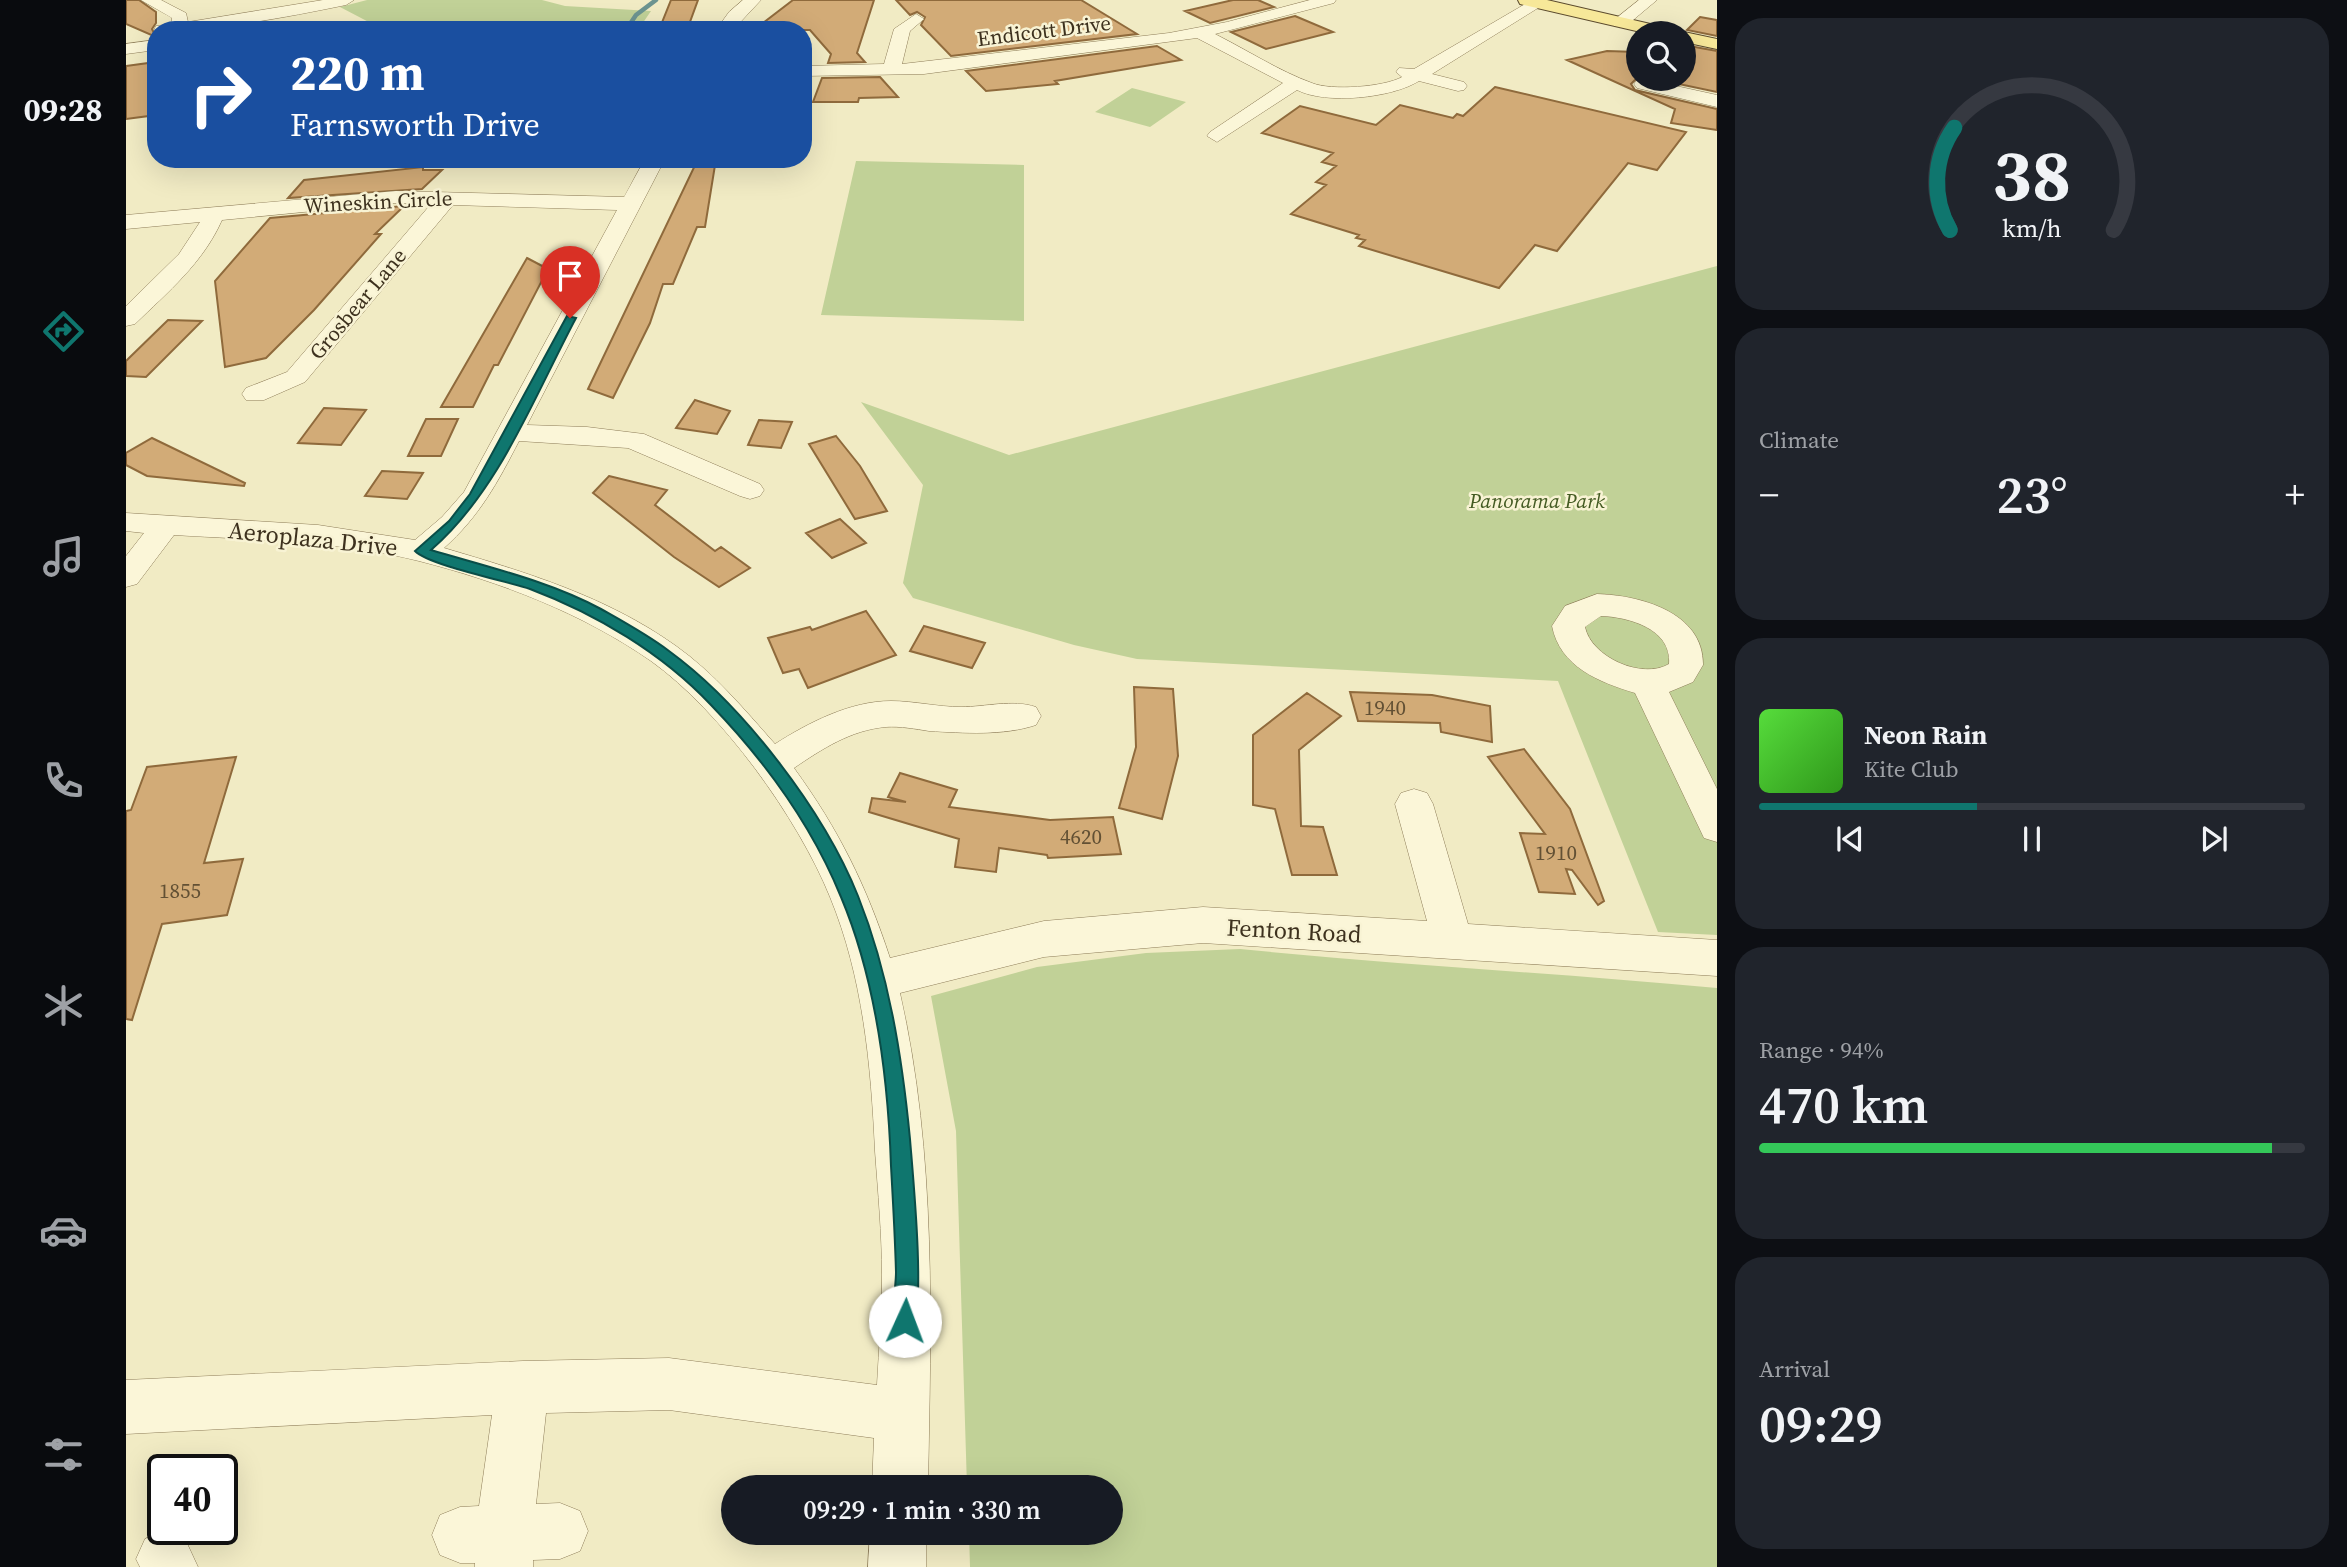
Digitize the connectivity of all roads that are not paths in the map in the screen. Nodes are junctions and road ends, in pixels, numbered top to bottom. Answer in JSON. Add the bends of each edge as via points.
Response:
{"nodes":[{"id":1,"x":149,"y":0,"type":"edge"},
{"id":2,"x":346,"y":0,"type":"edge"},
{"id":3,"x":753,"y":0,"type":"edge"},
{"id":4,"x":1328,"y":0,"type":"edge"},
{"id":5,"x":1649,"y":0,"type":"edge"},
{"id":6,"x":1532,"y":2,"type":"edge"},
{"id":7,"x":916,"y":19,"type":"dead end"},
{"id":8,"x":177,"y":21,"type":"edge"},
{"id":9,"x":278,"y":21,"type":"edge"},
{"id":10,"x":731,"y":21,"type":"edge"},
{"id":11,"x":1479,"y":22,"type":"dead end"},
{"id":12,"x":1620,"y":23,"type":"junction"},
{"id":13,"x":1626,"y":24,"type":"edge"},
{"id":14,"x":1499,"y":26,"type":"junction"},
{"id":15,"x":147,"y":31,"type":"edge"},
{"id":16,"x":126,"y":33,"type":"edge"},
{"id":17,"x":1200,"y":33,"type":"junction"},
{"id":18,"x":1525,"y":33,"type":"dead end"},
{"id":19,"x":1696,"y":40,"type":"edge"},
{"id":20,"x":1717,"y":44,"type":"edge"},
{"id":21,"x":147,"y":46,"type":"edge"},
{"id":22,"x":126,"y":49,"type":"edge"},
{"id":23,"x":1384,"y":66,"type":"dead end"},
{"id":24,"x":812,"y":71,"type":"edge"},
{"id":25,"x":891,"y":71,"type":"junction"},
{"id":26,"x":1417,"y":75,"type":"junction"},
{"id":27,"x":1295,"y":83,"type":"junction"},
{"id":28,"x":1458,"y":86,"type":"dead end"},
{"id":29,"x":1667,"y":91,"type":"edge"},
{"id":30,"x":1717,"y":101,"type":"edge"},
{"id":31,"x":1217,"y":136,"type":"dead end"},
{"id":32,"x":650,"y":168,"type":"edge"},
{"id":33,"x":448,"y":198,"type":"junction"},
{"id":34,"x":631,"y":204,"type":"junction"},
{"id":35,"x":214,"y":214,"type":"junction"},
{"id":36,"x":126,"y":222,"type":"edge"},
{"id":37,"x":126,"y":319,"type":"edge"},
{"id":38,"x":255,"y":394,"type":"dead end"},
{"id":39,"x":510,"y":433,"type":"junction"},
{"id":40,"x":750,"y":490,"type":"dead end"},
{"id":41,"x":126,"y":522,"type":"edge"},
{"id":42,"x":166,"y":525,"type":"junction"},
{"id":43,"x":421,"y":551,"type":"junction"},
{"id":44,"x":126,"y":577,"type":"edge"},
{"id":45,"x":1647,"y":683,"type":"dead end"},
{"id":46,"x":1024,"y":716,"type":"dead end"},
{"id":47,"x":771,"y":764,"type":"junction"},
{"id":48,"x":1414,"y":804,"type":"dead end"},
{"id":49,"x":1717,"y":827,"type":"edge"},
{"id":50,"x":1452,"y":940,"type":"junction"},
{"id":51,"x":1717,"y":958,"type":"edge"},
{"id":52,"x":876,"y":981,"type":"junction"},
{"id":53,"x":523,"y":1387,"type":"junction"},
{"id":54,"x":126,"y":1407,"type":"edge"},
{"id":55,"x":902,"y":1415,"type":"junction"},
{"id":56,"x":900,"y":1475,"type":"edge"},
{"id":57,"x":559,"y":1531,"type":"dead end"},
{"id":58,"x":489,"y":1544,"type":"edge"},
{"id":59,"x":898,"y":1545,"type":"edge"},
{"id":60,"x":897,"y":1567,"type":"edge"}],
"edges":[{"from":1,"to":8,"type":"street","via":[[176,11],[180,16]]},
{"from":2,"to":9,"type":"street"},
{"from":3,"to":10,"type":"street"},
{"from":4,"to":17,"type":"street","name":"Endicott Drive"},
{"from":5,"to":12,"type":"street"},
{"from":6,"to":12,"type":"main road"},
{"from":6,"to":14,"type":"street"},
{"from":7,"to":25,"type":"street","via":[[902,29]]},
{"from":11,"to":14,"type":"street"},
{"from":12,"to":13,"type":"main road"},
{"from":14,"to":18,"type":"street"},
{"from":14,"to":26,"type":"street"},
{"from":15,"to":16,"type":"street"},
{"from":17,"to":25,"type":"street","name":"Endicott Drive"},
{"from":17,"to":27,"type":"street"},
{"from":19,"to":20,"type":"main road"},
{"from":21,"to":22,"type":"street"},
{"from":23,"to":26,"type":"street"},
{"from":24,"to":25,"type":"street","name":"Endicott Drive"},
{"from":26,"to":27,"type":"street","via":[[1389,89],[1373,91],[1331,92]]},
{"from":26,"to":28,"type":"street"},
{"from":27,"to":31,"type":"street"},
{"from":29,"to":30,"type":"street"},
{"from":32,"to":34,"type":"street"},
{"from":33,"to":34,"type":"street","name":"Wineskin Circle"},
{"from":33,"to":35,"type":"street","name":"Wineskin Circle","via":[[396,197]]},
{"from":33,"to":38,"type":"street","name":"Grosbear Lane","via":[[296,377]]},
{"from":34,"to":39,"type":"street"},
{"from":35,"to":36,"type":"street","name":"Wineskin Circle"},
{"from":35,"to":37,"type":"street","via":[[202,242],[187,261]]},
{"from":39,"to":40,"type":"street","via":[[634,440]]},
{"from":39,"to":43,"type":"street","via":[[476,496],[453,524]]},
{"from":41,"to":42,"type":"street","name":"Aeroplaza Drive"},
{"from":42,"to":43,"type":"street","name":"Aeroplaza Drive","via":[[318,536]]},
{"from":42,"to":44,"type":"street"},
{"from":43,"to":47,"type":"street","name":"Aeroplaza Drive","via":[[534,586],[606,619],[664,654],[716,700]]},
{"from":45,"to":49,"type":"lane"},
{"from":46,"to":47,"type":"street","via":[[961,720],[888,714],[855,720],[815,736]]},
{"from":47,"to":52,"type":"street","name":"Aeroplaza Drive","via":[[807,816],[850,896]]},
{"from":48,"to":50,"type":"street"},
{"from":50,"to":51,"type":"street","name":"Fenton Road"},
{"from":50,"to":52,"type":"street","name":"Fenton Road","via":[[1203,925],[1045,939]]},
{"from":52,"to":55,"type":"street","name":"Aeroplaza Drive","via":[[892,1055],[901,1154],[907,1275]]},
{"from":53,"to":54,"type":"street"},
{"from":53,"to":55,"type":"street","via":[[669,1384]]},
{"from":53,"to":58,"type":"street"},
{"from":55,"to":56,"type":"street","name":"Aeroplaza Drive"},
{"from":57,"to":58,"type":"street"},
{"from":59,"to":60,"type":"street"}]}
